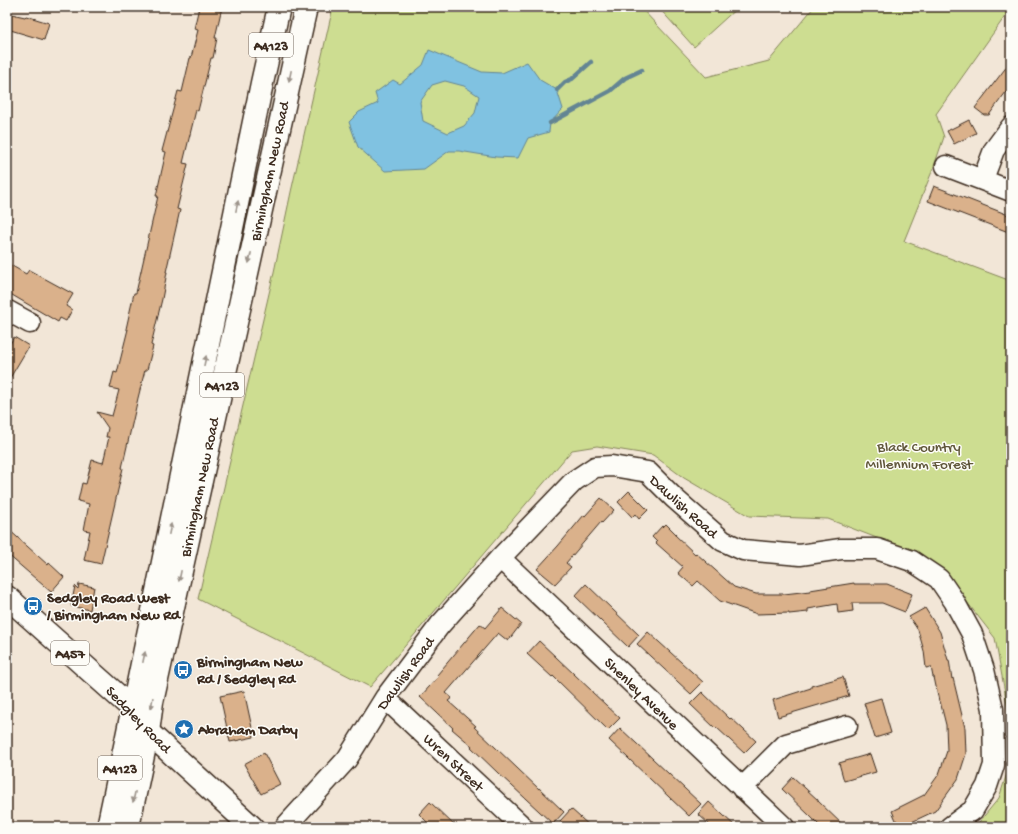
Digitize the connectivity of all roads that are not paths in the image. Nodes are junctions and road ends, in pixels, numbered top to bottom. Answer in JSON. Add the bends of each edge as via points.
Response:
{"nodes":[{"id":1,"x":279,"y":7,"type":"edge"},
{"id":2,"x":306,"y":7,"type":"edge"},
{"id":3,"x":1011,"y":127,"type":"edge"},
{"id":4,"x":946,"y":166,"type":"dead end"},
{"id":5,"x":983,"y":179,"type":"junction"},
{"id":6,"x":1011,"y":191,"type":"edge"},
{"id":7,"x":7,"y":311,"type":"edge"},
{"id":8,"x":30,"y":323,"type":"dead end"},
{"id":9,"x":500,"y":558,"type":"junction"},
{"id":10,"x":7,"y":597,"type":"edge"},
{"id":11,"x":385,"y":698,"type":"junction"},
{"id":12,"x":133,"y":709,"type":"junction"},
{"id":13,"x":847,"y":726,"type":"dead end"},
{"id":14,"x":148,"y":732,"type":"junction"},
{"id":15,"x":742,"y":788,"type":"junction"},
{"id":16,"x":108,"y":827,"type":"edge"},
{"id":17,"x":128,"y":827,"type":"edge"},
{"id":18,"x":252,"y":827,"type":"edge"},
{"id":19,"x":285,"y":827,"type":"edge"},
{"id":20,"x":523,"y":827,"type":"edge"},
{"id":21,"x":784,"y":827,"type":"edge"},
{"id":22,"x":950,"y":827,"type":"edge"}],
"edges":[{"from":12,"to":1,"type":"main road","name":"Birmingham New Road","number":"A4123","one_way":true},
{"from":2,"to":14,"type":"main road","name":"Birmingham New Road","number":"A4123","one_way":true,"via":[[152,702]]},
{"from":3,"to":5,"type":"street","via":[[994,150]]},
{"from":4,"to":5,"type":"street"},
{"from":5,"to":6,"type":"street"},
{"from":7,"to":8,"type":"street"},
{"from":9,"to":11,"type":"street","name":"Dawlish Road","via":[[440,625]]},
{"from":9,"to":15,"type":"street","name":"Shenley Avenue"},
{"from":9,"to":22,"type":"street","name":"Dawlish Road","via":[[574,481],[595,467],[612,466],[648,472],[723,541],[743,550],[800,555],[841,549],[877,550],[912,561],[939,579],[954,601],[972,634],[993,709],[994,765],[973,810]]},
{"from":10,"to":12,"type":"main road","name":"Sedgley Road","number":"A457"},
{"from":11,"to":19,"type":"street","name":"Dawlish Road","via":[[347,759]]},
{"from":11,"to":20,"type":"street","name":"Wren Street"},
{"from":12,"to":14,"type":"main road","name":"Sedgley Road","number":"A457"},
{"from":12,"to":16,"type":"main road","name":"Birmingham New Road","number":"A4123"},
{"from":13,"to":15,"type":"street","via":[[786,744]]},
{"from":14,"to":17,"type":"main road","name":"Birmingham New Road","number":"A4123","one_way":true},
{"from":14,"to":18,"type":"main road","name":"Sedgley Road","number":"A457"},
{"from":15,"to":21,"type":"street","name":"Shenley Avenue"}]}
